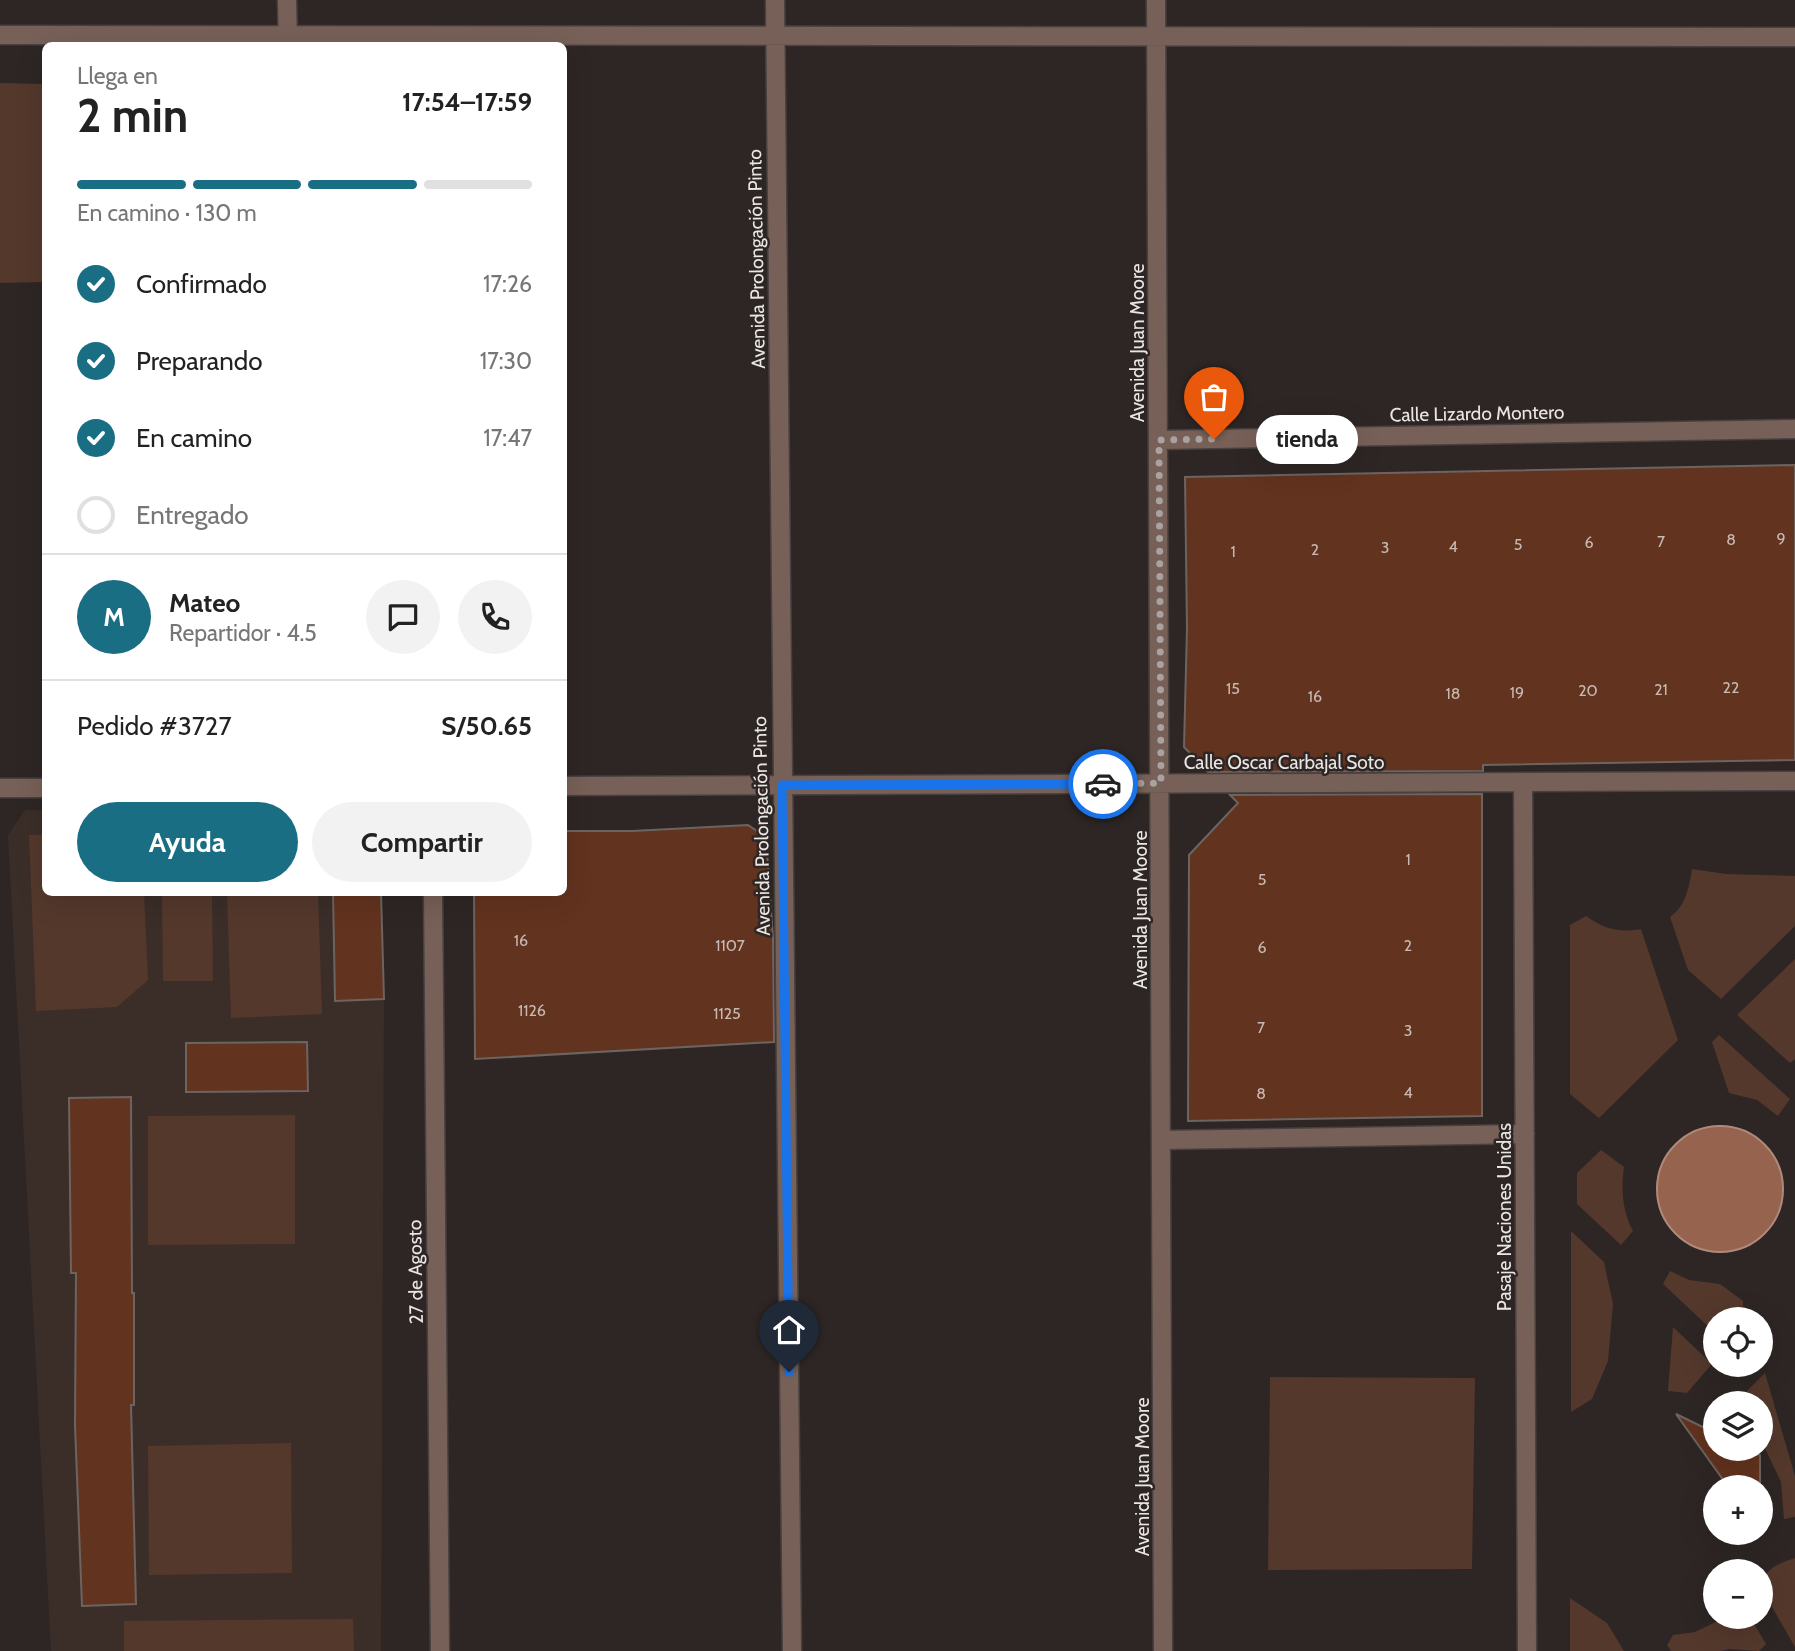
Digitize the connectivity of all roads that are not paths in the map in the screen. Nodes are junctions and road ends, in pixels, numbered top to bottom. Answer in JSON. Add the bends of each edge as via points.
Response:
{"nodes":[{"id":1,"x":287,"y":0,"type":"edge"},
{"id":2,"x":775,"y":0,"type":"edge"},
{"id":3,"x":1156,"y":0,"type":"edge"},
{"id":4,"x":0,"y":35,"type":"edge"},
{"id":5,"x":775,"y":36,"type":"junction"},
{"id":6,"x":1157,"y":36,"type":"junction"},
{"id":7,"x":1795,"y":37,"type":"edge"},
{"id":8,"x":112,"y":40,"type":"edge"},
{"id":9,"x":428,"y":40,"type":"edge"},
{"id":10,"x":288,"y":41,"type":"edge"},
{"id":11,"x":1795,"y":429,"type":"edge"},
{"id":12,"x":1159,"y":440,"type":"junction"},
{"id":13,"x":1795,"y":781,"type":"edge"},
{"id":14,"x":1523,"y":782,"type":"junction"},
{"id":15,"x":1161,"y":783,"type":"junction"},
{"id":16,"x":782,"y":785,"type":"junction"},
{"id":17,"x":567,"y":786,"type":"edge"},
{"id":18,"x":42,"y":788,"type":"edge"},
{"id":19,"x":0,"y":789,"type":"edge"},
{"id":20,"x":433,"y":896,"type":"edge"},
{"id":21,"x":1525,"y":1134,"type":"junction"},
{"id":22,"x":1163,"y":1140,"type":"junction"},
{"id":23,"x":440,"y":1651,"type":"edge"},
{"id":24,"x":792,"y":1651,"type":"edge"},
{"id":25,"x":1163,"y":1651,"type":"edge"},
{"id":26,"x":1527,"y":1651,"type":"edge"}],
"edges":[{"from":1,"to":10,"type":"street"},
{"from":2,"to":5,"type":"street","name":"Avenida Prolongación Pinto"},
{"from":3,"to":6,"type":"street","name":"Avenida Juan Moore"},
{"from":4,"to":8,"type":"street"},
{"from":5,"to":6,"type":"street"},
{"from":5,"to":9,"type":"street"},
{"from":5,"to":16,"type":"street","name":"Avenida Prolongación Pinto"},
{"from":6,"to":7,"type":"street"},
{"from":6,"to":12,"type":"street","name":"Avenida Juan Moore"},
{"from":8,"to":10,"type":"street"},
{"from":9,"to":10,"type":"street"},
{"from":11,"to":12,"type":"street","name":"Calle Lizardo Montero"},
{"from":12,"to":15,"type":"street","name":"Avenida Juan Moore"},
{"from":13,"to":14,"type":"street","name":"Calle Oscar Carbajal Soto"},
{"from":14,"to":15,"type":"street","name":"Calle Oscar Carbajal Soto"},
{"from":14,"to":21,"type":"street","name":"Pasaje Naciones Unidas"},
{"from":15,"to":16,"type":"street","name":"Calle Oscar Carbajal Soto"},
{"from":15,"to":22,"type":"street","name":"Avenida Juan Moore"},
{"from":16,"to":17,"type":"street","name":"Calle Oscar Carbajal Soto"},
{"from":16,"to":24,"type":"street","name":"Avenida Prolongación Pinto"},
{"from":18,"to":19,"type":"street"},
{"from":20,"to":23,"type":"street","name":"27 de Agosto"},
{"from":21,"to":22,"type":"street"},
{"from":21,"to":26,"type":"street","name":"Pasaje Naciones Unidas"},
{"from":22,"to":25,"type":"street","name":"Avenida Juan Moore"}]}
